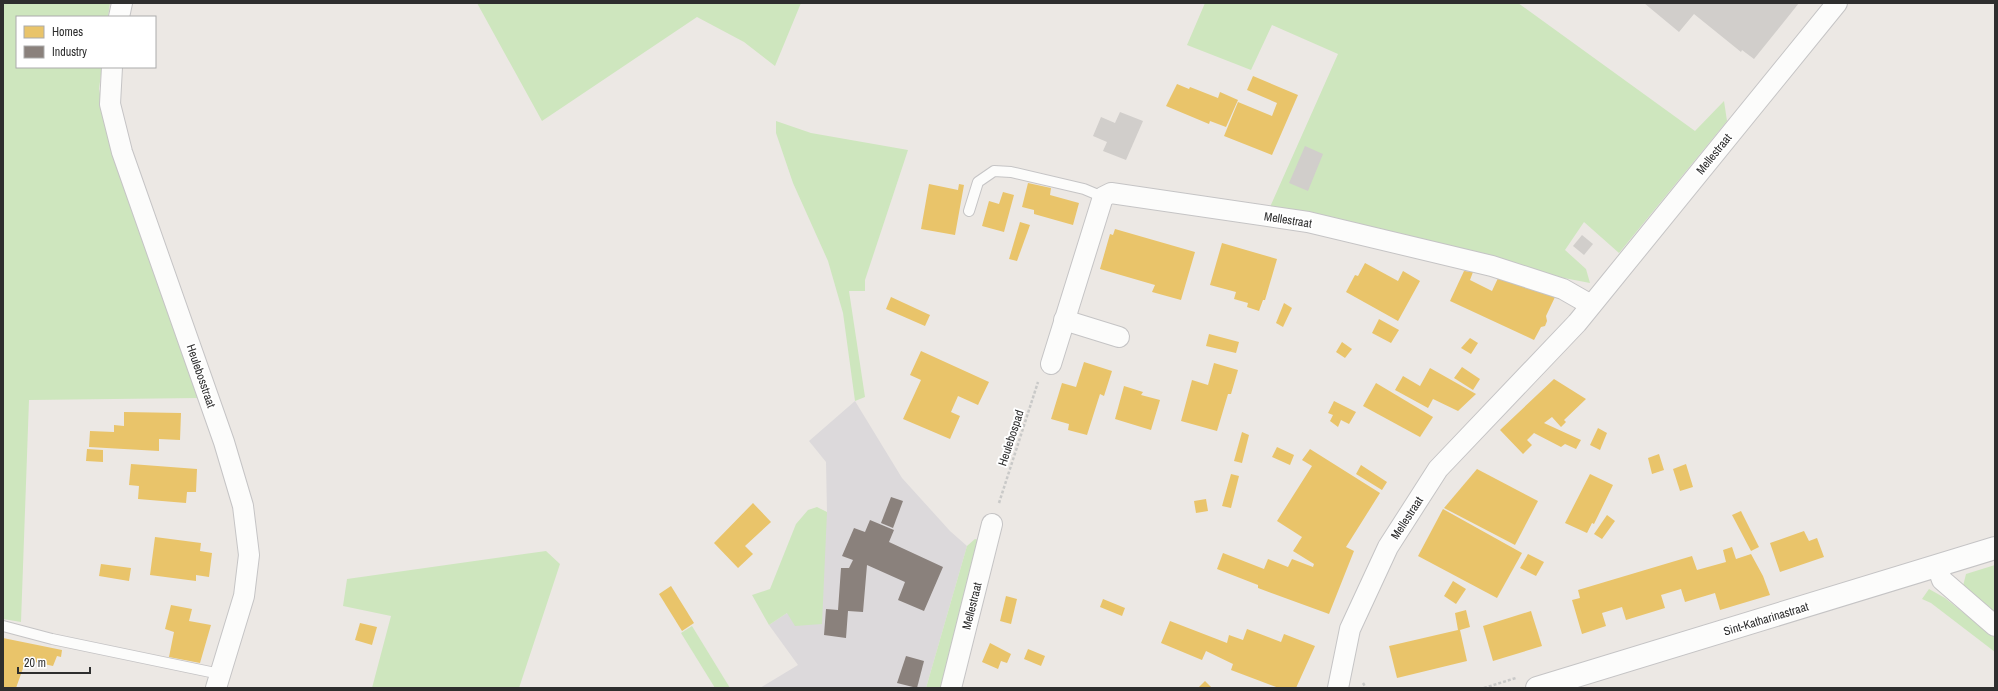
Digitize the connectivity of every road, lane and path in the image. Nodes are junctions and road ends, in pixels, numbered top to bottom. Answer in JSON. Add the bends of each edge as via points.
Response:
{"nodes":[{"id":1,"x":122,"y":3,"type":"edge"},
{"id":2,"x":1836,"y":3,"type":"edge"},
{"id":3,"x":119,"y":16,"type":"edge"},
{"id":4,"x":112,"y":68,"type":"edge"},
{"id":5,"x":1103,"y":197,"type":"junction"},
{"id":6,"x":969,"y":211,"type":"dead end"},
{"id":7,"x":1591,"y":306,"type":"junction"},
{"id":8,"x":1064,"y":320,"type":"junction"},
{"id":9,"x":1119,"y":337,"type":"dead end"},
{"id":10,"x":1051,"y":364,"type":"joint"},
{"id":11,"x":992,"y":524,"type":"joint"},
{"id":12,"x":1995,"y":548,"type":"edge"},
{"id":13,"x":1937,"y":566,"type":"junction"},
{"id":14,"x":3,"y":626,"type":"edge"},
{"id":15,"x":1995,"y":626,"type":"edge"},
{"id":16,"x":218,"y":681,"type":"edge"},
{"id":17,"x":951,"y":688,"type":"edge"},
{"id":18,"x":1338,"y":688,"type":"edge"},
{"id":19,"x":1537,"y":688,"type":"edge"}],
"edges":[{"from":1,"to":3,"type":"street"},
{"from":2,"to":7,"type":"street","name":"Mellestraat"},
{"from":4,"to":16,"type":"street","name":"Heulebosstraat","via":[[110,104],[122,152],[224,442],[243,506],[249,555],[244,596]]},
{"from":5,"to":6,"type":"lane","via":[[1084,188],[1011,172],[994,171],[978,182]]},
{"from":5,"to":7,"type":"street","name":"Mellestraat","via":[[1111,193],[1308,222],[1492,266],[1563,288]]},
{"from":5,"to":8,"type":"street"},
{"from":7,"to":18,"type":"street","name":"Mellestraat","via":[[1578,323],[1438,468],[1388,547],[1350,629]]},
{"from":8,"to":9,"type":"street"},
{"from":8,"to":10,"type":"street"},
{"from":10,"to":11,"type":"path","name":"Heulebospad","via":[[1043,367]]},
{"from":11,"to":17,"type":"street","name":"Mellestraat"},
{"from":12,"to":13,"type":"street","name":"Sint-Katharinastraat"},
{"from":13,"to":15,"type":"street","via":[[1942,580]]},
{"from":13,"to":19,"type":"street","name":"Sint-Katharinastraat"},
{"from":14,"to":16,"type":"lane"}]}
